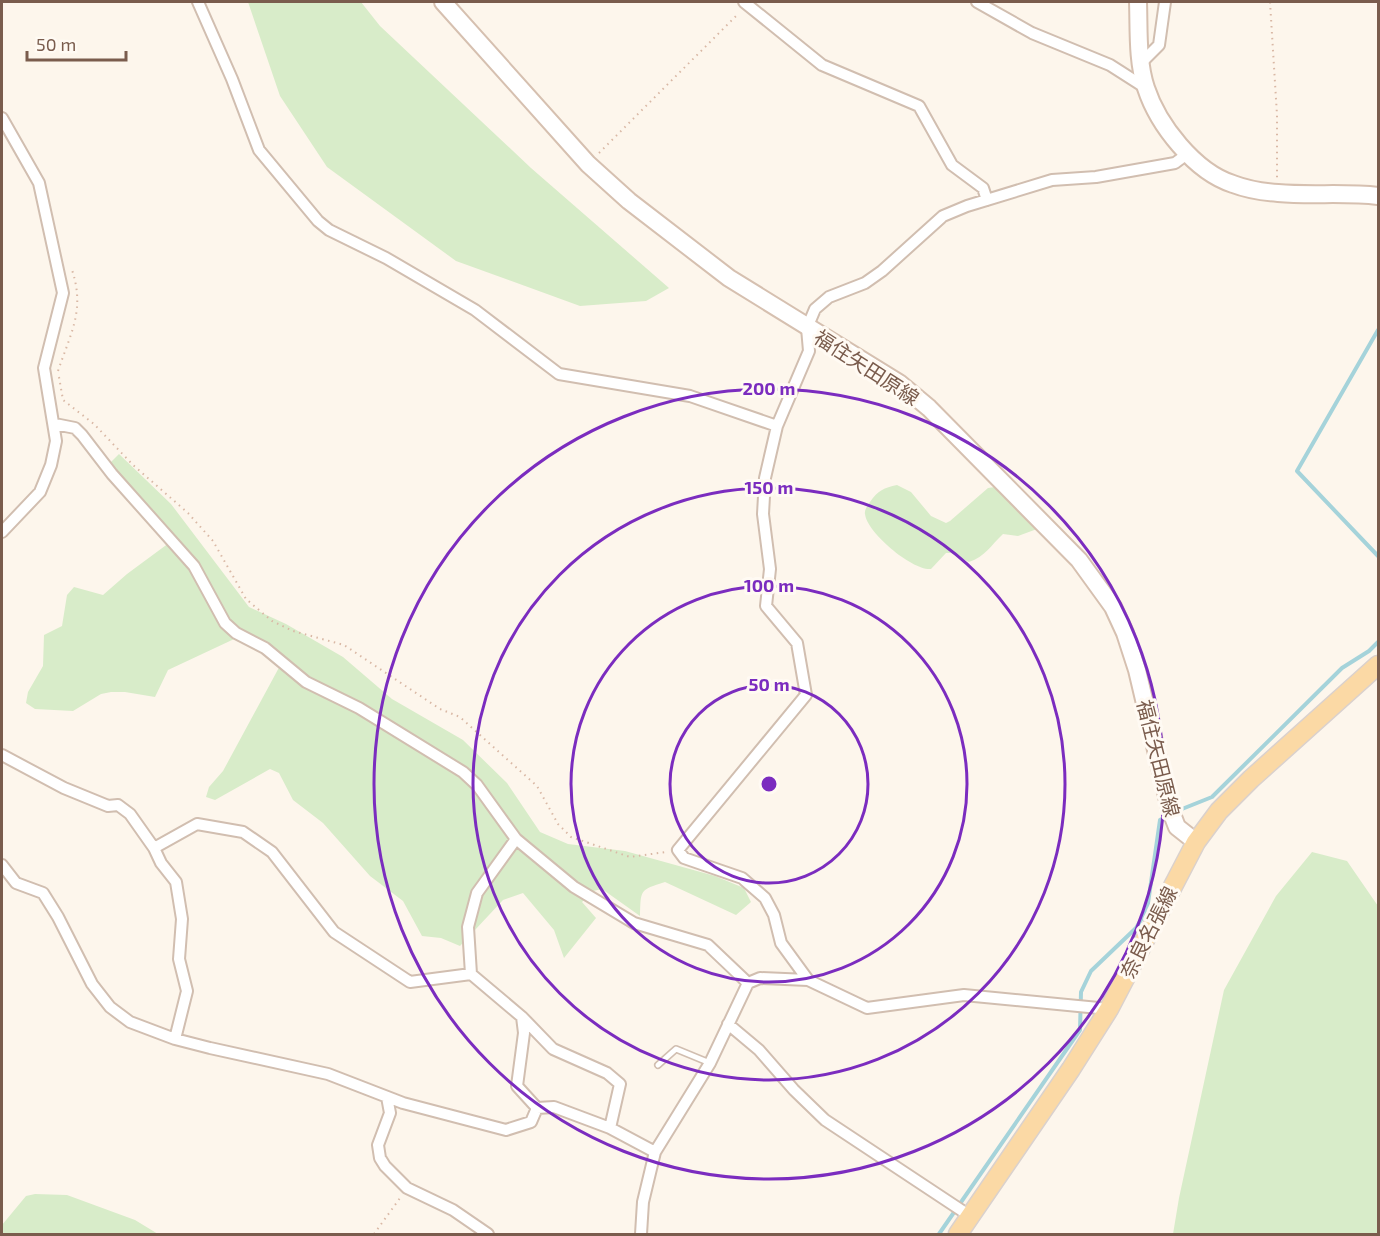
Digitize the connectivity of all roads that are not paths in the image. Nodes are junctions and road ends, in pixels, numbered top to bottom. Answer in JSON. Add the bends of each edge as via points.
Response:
{"nodes":[{"id":1,"x":198,"y":2,"type":"edge"},
{"id":2,"x":443,"y":2,"type":"edge"},
{"id":3,"x":977,"y":2,"type":"edge"},
{"id":4,"x":1138,"y":2,"type":"edge"},
{"id":5,"x":1165,"y":2,"type":"edge"},
{"id":6,"x":746,"y":3,"type":"edge"},
{"id":7,"x":1141,"y":63,"type":"junction"},
{"id":8,"x":1146,"y":88,"type":"junction"},
{"id":9,"x":2,"y":118,"type":"edge"},
{"id":10,"x":1187,"y":154,"type":"junction"},
{"id":11,"x":1378,"y":196,"type":"edge"},
{"id":12,"x":987,"y":200,"type":"junction"},
{"id":13,"x":807,"y":327,"type":"junction"},
{"id":14,"x":55,"y":424,"type":"junction"},
{"id":15,"x":777,"y":426,"type":"junction"},
{"id":16,"x":2,"y":532,"type":"edge"},
{"id":17,"x":1378,"y":665,"type":"edge"},
{"id":18,"x":2,"y":755,"type":"edge"},
{"id":19,"x":516,"y":839,"type":"junction"},
{"id":20,"x":1196,"y":842,"type":"junction"},
{"id":21,"x":154,"y":848,"type":"junction"},
{"id":22,"x":2,"y":865,"type":"edge"},
{"id":23,"x":471,"y":974,"type":"junction"},
{"id":24,"x":808,"y":980,"type":"junction"},
{"id":25,"x":748,"y":983,"type":"junction"},
{"id":26,"x":1109,"y":1009,"type":"junction"},
{"id":27,"x":522,"y":1017,"type":"junction"},
{"id":28,"x":728,"y":1024,"type":"junction"},
{"id":29,"x":175,"y":1039,"type":"junction"},
{"id":30,"x":710,"y":1063,"type":"junction"},
{"id":31,"x":658,"y":1065,"type":"dead end"},
{"id":32,"x":387,"y":1097,"type":"junction"},
{"id":33,"x":537,"y":1108,"type":"junction"},
{"id":34,"x":610,"y":1128,"type":"junction"},
{"id":35,"x":655,"y":1152,"type":"junction"},
{"id":36,"x":970,"y":1216,"type":"junction"},
{"id":37,"x":488,"y":1234,"type":"edge"},
{"id":38,"x":641,"y":1234,"type":"edge"},
{"id":39,"x":958,"y":1234,"type":"edge"}],
"edges":[{"from":1,"to":15,"type":"street","via":[[259,150],[329,230],[475,310],[558,374],[690,396]]},
{"from":2,"to":13,"type":"main road","name":"福住矢田原線","via":[[588,164],[629,201],[729,278]]},
{"from":3,"to":8,"type":"street","via":[[1032,33],[1110,65]]},
{"from":4,"to":7,"type":"main road"},
{"from":5,"to":7,"type":"street","via":[[1159,45]]},
{"from":6,"to":12,"type":"street","via":[[822,65],[918,106],[952,165],[983,188]]},
{"from":7,"to":8,"type":"main road"},
{"from":8,"to":10,"type":"main road","via":[[1158,115]]},
{"from":9,"to":14,"type":"street","via":[[39,183],[63,292],[44,368]]},
{"from":10,"to":11,"type":"main road","via":[[1232,184],[1277,193]]},
{"from":10,"to":12,"type":"street","via":[[1175,163],[1096,177],[1052,180]]},
{"from":12,"to":13,"type":"street","via":[[943,216],[882,271],[865,283],[829,297],[815,309]]},
{"from":13,"to":15,"type":"street","via":[[809,351]]},
{"from":13,"to":20,"type":"main road","name":"福住矢田原線","via":[[898,383],[928,408],[1079,560],[1113,607],[1125,633],[1172,813],[1177,827]]},
{"from":14,"to":16,"type":"street","via":[[51,465],[40,492]]},
{"from":14,"to":19,"type":"street","via":[[75,428],[82,435],[194,566],[225,623],[236,633],[264,648],[306,682],[359,708],[463,771]]},
{"from":15,"to":24,"type":"street","via":[[765,478],[763,514],[770,569],[766,606],[797,643],[806,695],[678,850],[684,858],[742,878],[765,898],[781,943]]},
{"from":17,"to":20,"type":"main road","name":"奈良名張線","via":[[1251,779],[1219,811]]},
{"from":18,"to":21,"type":"street","via":[[64,788],[108,806],[117,805],[130,814]]},
{"from":19,"to":23,"type":"street","via":[[477,893],[468,927]]},
{"from":19,"to":25,"type":"street","via":[[574,887],[634,923],[708,945]]},
{"from":20,"to":26,"type":"main road","name":"奈良名張線"},
{"from":21,"to":23,"type":"street","via":[[197,824],[243,832],[272,852],[334,932],[410,982]]},
{"from":21,"to":29,"type":"street","via":[[176,882],[182,919],[179,959],[187,991]]},
{"from":22,"to":29,"type":"street","via":[[16,883],[43,893],[92,984],[110,1007],[130,1022]]},
{"from":23,"to":27,"type":"street"},
{"from":24,"to":25,"type":"street","via":[[760,978]]},
{"from":24,"to":26,"type":"street","via":[[867,1008],[964,995]]},
{"from":25,"to":28,"type":"street"},
{"from":26,"to":36,"type":"main road","name":"奈良名張線"},
{"from":27,"to":33,"type":"street","via":[[524,1033],[517,1086]]},
{"from":27,"to":34,"type":"street","via":[[553,1049],[607,1073],[620,1084]]},
{"from":28,"to":30,"type":"street"},
{"from":28,"to":36,"type":"street","via":[[759,1050],[825,1120]]},
{"from":29,"to":32,"type":"street","via":[[328,1074]]},
{"from":30,"to":31,"type":"lane","via":[[676,1049]]},
{"from":30,"to":35,"type":"street"},
{"from":32,"to":33,"type":"street","via":[[506,1130],[531,1122]]},
{"from":32,"to":37,"type":"street","via":[[390,1113],[378,1146],[385,1166],[407,1188],[453,1210]]},
{"from":33,"to":34,"type":"street","via":[[554,1107]]},
{"from":34,"to":35,"type":"street"},
{"from":35,"to":38,"type":"street","via":[[643,1202]]},
{"from":36,"to":39,"type":"main road","name":"奈良名張線"}]}
